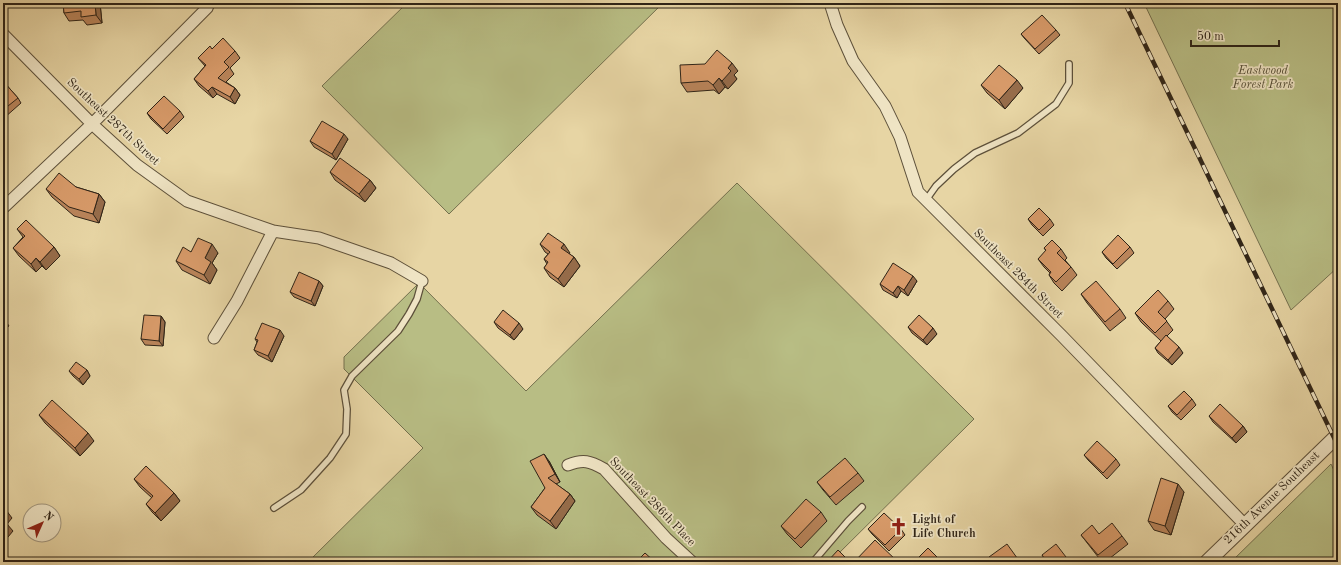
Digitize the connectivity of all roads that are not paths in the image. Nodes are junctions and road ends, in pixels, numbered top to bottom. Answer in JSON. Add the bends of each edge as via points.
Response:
{"nodes":[{"id":1,"x":209,"y":3,"type":"edge"},
{"id":2,"x":830,"y":3,"type":"edge"},
{"id":3,"x":3,"y":34,"type":"edge"},
{"id":4,"x":1069,"y":64,"type":"dead end"},
{"id":5,"x":92,"y":124,"type":"junction"},
{"id":6,"x":926,"y":200,"type":"junction"},
{"id":7,"x":3,"y":208,"type":"edge"},
{"id":8,"x":273,"y":231,"type":"junction"},
{"id":9,"x":422,"y":281,"type":"joint"},
{"id":10,"x":214,"y":338,"type":"dead end"},
{"id":11,"x":1338,"y":435,"type":"edge"},
{"id":12,"x":568,"y":465,"type":"dead end"},
{"id":13,"x":862,"y":507,"type":"dead end"},
{"id":14,"x":274,"y":508,"type":"dead end"},
{"id":15,"x":1244,"y":525,"type":"junction"},
{"id":16,"x":692,"y":562,"type":"edge"},
{"id":17,"x":813,"y":562,"type":"edge"},
{"id":18,"x":1207,"y":562,"type":"edge"}],
"edges":[{"from":1,"to":5,"type":"street","via":[[207,8]]},
{"from":2,"to":6,"type":"street","name":"Southeast 284th Street","via":[[836,25],[853,61],[885,106],[900,137],[918,192]]},
{"from":3,"to":5,"type":"street","name":"Southeast 287th Street"},
{"from":4,"to":6,"type":"lane","via":[[1069,84],[1056,104],[1018,133],[975,153],[936,186]]},
{"from":5,"to":7,"type":"street"},
{"from":5,"to":8,"type":"street","name":"Southeast 287th Street","via":[[137,166],[187,201]]},
{"from":6,"to":15,"type":"street","name":"Southeast 284th Street","via":[[1062,336]]},
{"from":8,"to":9,"type":"street","name":"Southeast 287th Street","via":[[319,238],[391,263]]},
{"from":8,"to":10,"type":"street","via":[[237,301]]},
{"from":9,"to":14,"type":"lane","via":[[417,299],[398,331],[352,376],[344,390],[347,409],[346,434],[330,458],[301,490]]},
{"from":11,"to":15,"type":"street","name":"216th Avenue Southeast"},
{"from":12,"to":16,"type":"street","name":"Southeast 286th Place","via":[[577,461],[592,462],[604,469],[666,538]]},
{"from":13,"to":17,"type":"lane"},
{"from":15,"to":18,"type":"street","name":"216th Avenue Southeast"}]}
